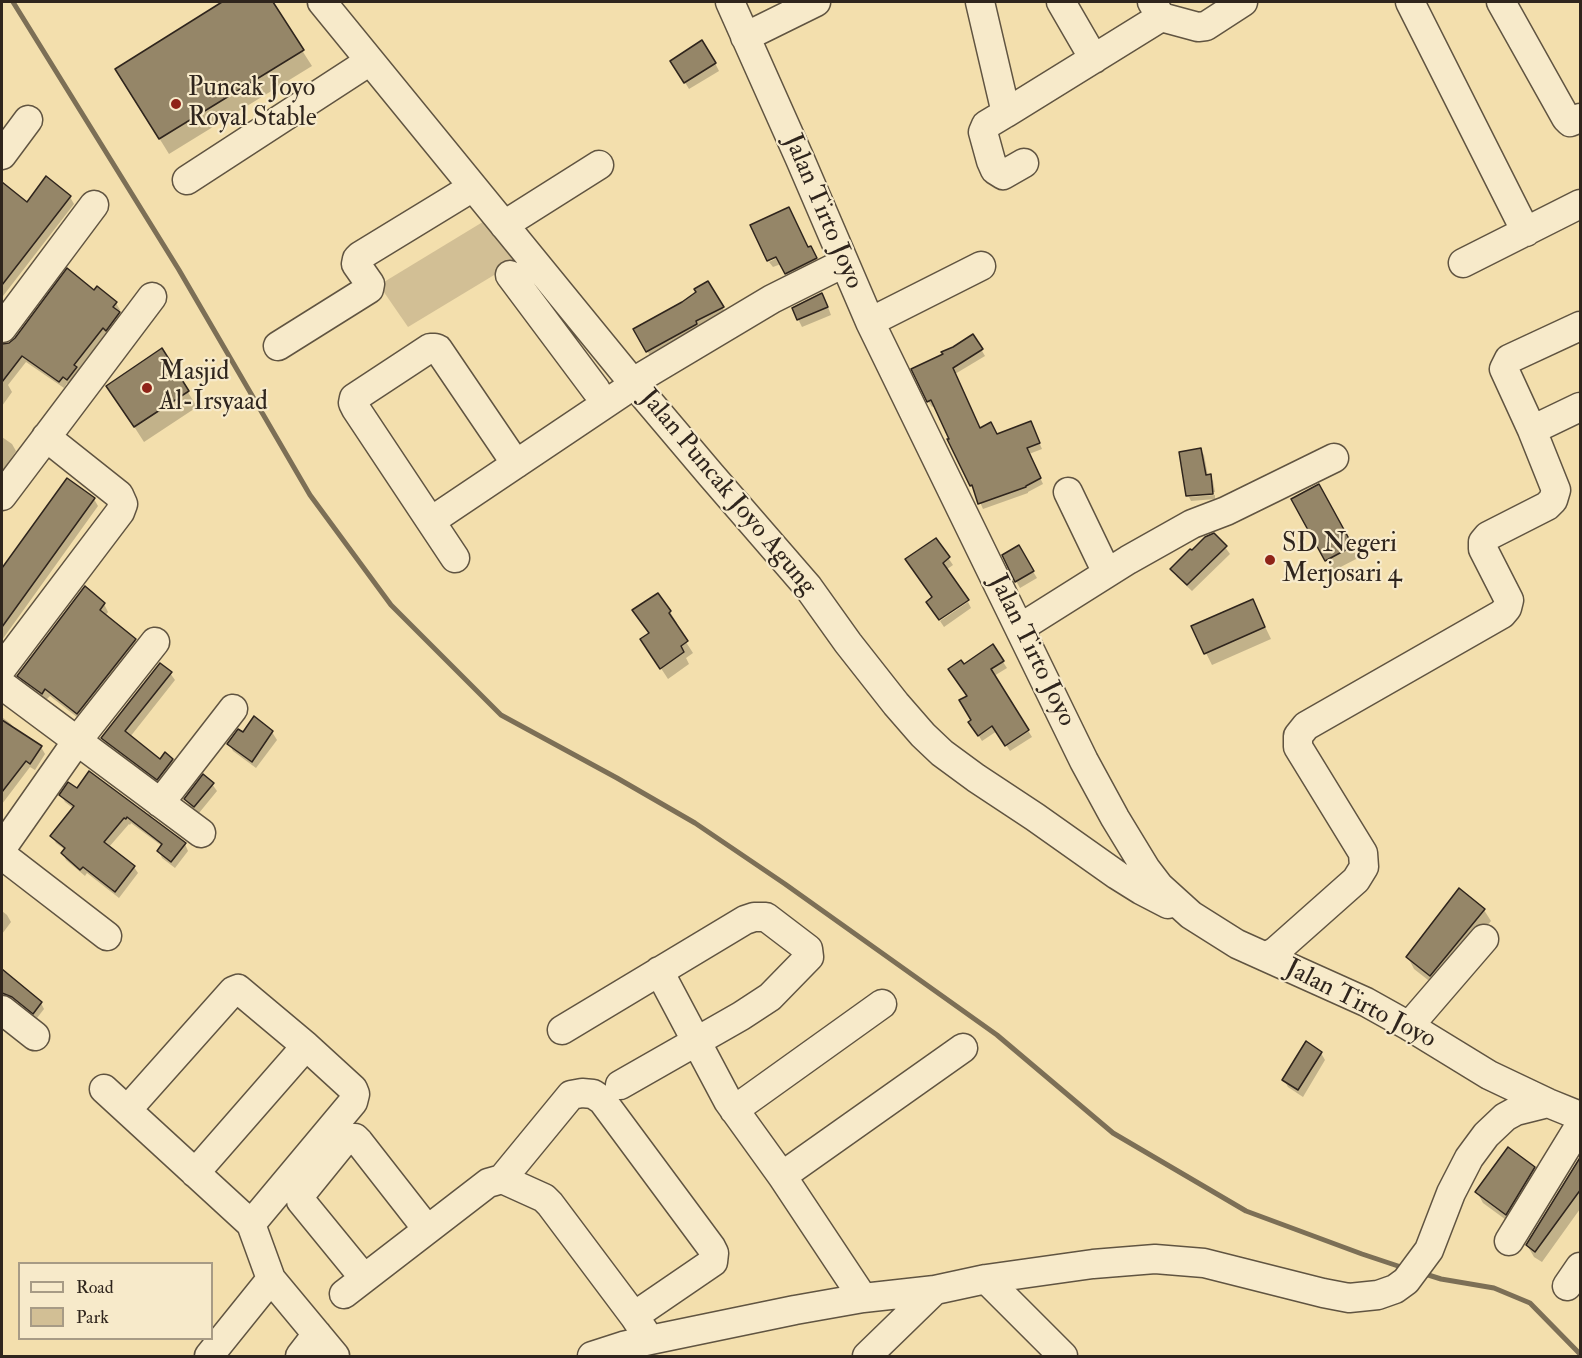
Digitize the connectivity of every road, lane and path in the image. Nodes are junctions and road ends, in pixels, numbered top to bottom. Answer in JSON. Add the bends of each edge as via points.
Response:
{"nodes":[{"id":1,"x":322,"y":2,"type":"edge"},
{"id":2,"x":730,"y":2,"type":"edge"},
{"id":3,"x":816,"y":2,"type":"edge"},
{"id":4,"x":980,"y":2,"type":"edge"},
{"id":5,"x":1061,"y":2,"type":"edge"},
{"id":6,"x":1243,"y":2,"type":"edge"},
{"id":7,"x":1410,"y":2,"type":"edge"},
{"id":8,"x":1501,"y":2,"type":"edge"},
{"id":9,"x":1157,"y":9,"type":"edge"},
{"id":10,"x":745,"y":38,"type":"junction"},
{"id":11,"x":1094,"y":59,"type":"junction"},
{"id":12,"x":370,"y":61,"type":"junction"},
{"id":13,"x":1006,"y":113,"type":"junction"},
{"id":14,"x":1581,"y":117,"type":"edge"},
{"id":15,"x":28,"y":120,"type":"dead end"},
{"id":16,"x":2,"y":155,"type":"edge"},
{"id":17,"x":1024,"y":163,"type":"dead end"},
{"id":18,"x":599,"y":165,"type":"dead end"},
{"id":19,"x":187,"y":180,"type":"dead end"},
{"id":20,"x":473,"y":187,"type":"junction"},
{"id":21,"x":1581,"y":204,"type":"edge"},
{"id":22,"x":94,"y":205,"type":"dead end"},
{"id":23,"x":504,"y":225,"type":"junction"},
{"id":24,"x":1526,"y":232,"type":"junction"},
{"id":25,"x":844,"y":263,"type":"junction"},
{"id":26,"x":1463,"y":263,"type":"dead end"},
{"id":27,"x":981,"y":266,"type":"dead end"},
{"id":28,"x":510,"y":275,"type":"dead end"},
{"id":29,"x":152,"y":297,"type":"dead end"},
{"id":30,"x":870,"y":322,"type":"junction"},
{"id":31,"x":1581,"y":326,"type":"edge"},
{"id":32,"x":2,"y":328,"type":"edge"},
{"id":33,"x":278,"y":346,"type":"dead end"},
{"id":34,"x":631,"y":379,"type":"junction"},
{"id":35,"x":596,"y":390,"type":"junction"},
{"id":36,"x":1581,"y":406,"type":"edge"},
{"id":37,"x":1532,"y":430,"type":"junction"},
{"id":38,"x":46,"y":438,"type":"junction"},
{"id":39,"x":511,"y":457,"type":"junction"},
{"id":40,"x":1334,"y":458,"type":"dead end"},
{"id":41,"x":3,"y":492,"type":"edge"},
{"id":42,"x":1068,"y":492,"type":"dead end"},
{"id":43,"x":425,"y":513,"type":"junction"},
{"id":44,"x":455,"y":558,"type":"dead end"},
{"id":45,"x":1107,"y":573,"type":"junction"},
{"id":46,"x":1020,"y":628,"type":"junction"},
{"id":47,"x":155,"y":642,"type":"dead end"},
{"id":48,"x":2,"y":669,"type":"edge"},
{"id":49,"x":2,"y":685,"type":"edge"},
{"id":50,"x":233,"y":709,"type":"dead end"},
{"id":51,"x":77,"y":741,"type":"junction"},
{"id":52,"x":160,"y":803,"type":"junction"},
{"id":53,"x":201,"y":833,"type":"dead end"},
{"id":54,"x":2,"y":848,"type":"edge"},
{"id":55,"x":2,"y":855,"type":"edge"},
{"id":56,"x":1191,"y":915,"type":"junction"},
{"id":57,"x":107,"y":936,"type":"dead end"},
{"id":58,"x":1484,"y":939,"type":"dead end"},
{"id":59,"x":1266,"y":957,"type":"junction"},
{"id":60,"x":659,"y":971,"type":"junction"},
{"id":61,"x":882,"y":1004,"type":"dead end"},
{"id":62,"x":2,"y":1010,"type":"edge"},
{"id":63,"x":1409,"y":1026,"type":"junction"},
{"id":64,"x":562,"y":1030,"type":"dead end"},
{"id":65,"x":35,"y":1036,"type":"dead end"},
{"id":66,"x":697,"y":1041,"type":"junction"},
{"id":67,"x":306,"y":1046,"type":"junction"},
{"id":68,"x":963,"y":1048,"type":"dead end"},
{"id":69,"x":620,"y":1085,"type":"dead end"},
{"id":70,"x":104,"y":1089,"type":"dead end"},
{"id":71,"x":1548,"y":1103,"type":"junction"},
{"id":72,"x":127,"y":1110,"type":"junction"},
{"id":73,"x":734,"y":1110,"type":"junction"},
{"id":74,"x":1581,"y":1116,"type":"edge"},
{"id":75,"x":1581,"y":1125,"type":"edge"},
{"id":76,"x":195,"y":1173,"type":"junction"},
{"id":77,"x":782,"y":1176,"type":"junction"},
{"id":78,"x":502,"y":1179,"type":"junction"},
{"id":79,"x":251,"y":1224,"type":"junction"},
{"id":80,"x":427,"y":1229,"type":"junction"},
{"id":81,"x":1509,"y":1241,"type":"dead end"},
{"id":82,"x":271,"y":1279,"type":"junction"},
{"id":83,"x":986,"y":1279,"type":"junction"},
{"id":84,"x":935,"y":1290,"type":"junction"},
{"id":85,"x":863,"y":1298,"type":"junction"},
{"id":86,"x":634,"y":1316,"type":"junction"},
{"id":87,"x":317,"y":1334,"type":"junction"},
{"id":88,"x":650,"y":1340,"type":"junction"},
{"id":89,"x":209,"y":1356,"type":"edge"},
{"id":90,"x":300,"y":1356,"type":"edge"},
{"id":91,"x":335,"y":1356,"type":"edge"},
{"id":92,"x":592,"y":1356,"type":"edge"},
{"id":93,"x":867,"y":1356,"type":"edge"},
{"id":94,"x":1063,"y":1356,"type":"edge"}],
"edges":[{"from":1,"to":12,"type":"street","name":"Jalan Puncak Joyo Agung"},
{"from":2,"to":10,"type":"street","name":"Jalan Tirto Joyo"},
{"from":3,"to":10,"type":"street"},
{"from":4,"to":13,"type":"street"},
{"from":5,"to":11,"type":"street"},
{"from":6,"to":9,"type":"street","via":[[1206,26],[1198,27]]},
{"from":7,"to":24,"type":"street"},
{"from":8,"to":14,"type":"street","via":[[1566,118],[1570,122]]},
{"from":9,"to":11,"type":"street"},
{"from":10,"to":25,"type":"street","name":"Jalan Tirto Joyo"},
{"from":11,"to":13,"type":"street"},
{"from":12,"to":19,"type":"street"},
{"from":12,"to":20,"type":"street","name":"Jalan Puncak Joyo Agung"},
{"from":13,"to":17,"type":"street","via":[[983,132],[991,161],[1003,175]]},
{"from":15,"to":16,"type":"street"},
{"from":18,"to":23,"type":"street"},
{"from":20,"to":23,"type":"street","name":"Jalan Puncak Joyo Agung"},
{"from":20,"to":33,"type":"street","via":[[360,256],[356,264],[370,284],[369,289]]},
{"from":21,"to":24,"type":"street"},
{"from":22,"to":32,"type":"street"},
{"from":23,"to":34,"type":"street","name":"Jalan Puncak Joyo Agung"},
{"from":24,"to":26,"type":"street"},
{"from":25,"to":30,"type":"street","name":"Jalan Tirto Joyo"},
{"from":25,"to":34,"type":"street","via":[[772,298]]},
{"from":27,"to":30,"type":"street"},
{"from":28,"to":35,"type":"street"},
{"from":29,"to":38,"type":"street"},
{"from":30,"to":46,"type":"street","name":"Jalan Tirto Joyo"},
{"from":31,"to":37,"type":"street","via":[[1506,363],[1504,369]]},
{"from":34,"to":35,"type":"street"},
{"from":34,"to":39,"type":"street"},
{"from":34,"to":56,"type":"street","name":"Jalan Puncak Joyo Agung","via":[[808,587],[923,735],[975,778],[1117,875]]},
{"from":35,"to":39,"type":"street"},
{"from":36,"to":37,"type":"street"},
{"from":37,"to":59,"type":"street","via":[[1556,490],[1553,500],[1488,536],[1483,543],[1509,600],[1507,608],[1306,726],[1298,736],[1298,747],[1364,853],[1364,867],[1356,880]]},
{"from":38,"to":41,"type":"street"},
{"from":38,"to":48,"type":"street","via":[[120,495],[123,504]]},
{"from":39,"to":43,"type":"street"},
{"from":39,"to":43,"type":"street","via":[[438,349],[430,348],[354,398],[353,403]]},
{"from":40,"to":45,"type":"street","via":[[1192,524]]},
{"from":42,"to":45,"type":"street"},
{"from":43,"to":44,"type":"street"},
{"from":45,"to":46,"type":"street"},
{"from":46,"to":56,"type":"street","name":"Jalan Tirto Joyo","via":[[1114,818],[1159,886]]},
{"from":47,"to":51,"type":"street"},
{"from":49,"to":51,"type":"street"},
{"from":50,"to":52,"type":"street"},
{"from":51,"to":52,"type":"street"},
{"from":51,"to":54,"type":"street"},
{"from":52,"to":53,"type":"street"},
{"from":55,"to":57,"type":"street"},
{"from":56,"to":59,"type":"street","name":"Jalan Tirto Joyo"},
{"from":58,"to":63,"type":"street"},
{"from":59,"to":63,"type":"street","name":"Jalan Tirto Joyo"},
{"from":60,"to":64,"type":"street"},
{"from":60,"to":66,"type":"street"},
{"from":60,"to":66,"type":"street","via":[[754,917],[766,917],[808,950],[809,957],[770,997]]},
{"from":61,"to":73,"type":"street"},
{"from":62,"to":65,"type":"street"},
{"from":63,"to":71,"type":"street","name":"Jalan Tirto Joyo","via":[[1489,1075]]},
{"from":66,"to":69,"type":"street"},
{"from":66,"to":73,"type":"street"},
{"from":67,"to":72,"type":"street","via":[[238,989]]},
{"from":67,"to":76,"type":"street"},
{"from":67,"to":79,"type":"street","via":[[356,1094]]},
{"from":68,"to":77,"type":"street"},
{"from":70,"to":72,"type":"street"},
{"from":71,"to":74,"type":"street","name":"Jalan Tirto Joyo"},
{"from":71,"to":83,"type":"street","via":[[1505,1117],[1478,1143],[1451,1193],[1429,1250],[1406,1281],[1378,1295],[1348,1298],[1204,1263],[1155,1259]]},
{"from":72,"to":76,"type":"street"},
{"from":73,"to":77,"type":"street"},
{"from":75,"to":81,"type":"street"},
{"from":76,"to":79,"type":"street"},
{"from":77,"to":85,"type":"street"},
{"from":78,"to":80,"type":"street","via":[[488,1183]]},
{"from":78,"to":86,"type":"street","via":[[550,1204]]},
{"from":78,"to":86,"type":"street","via":[[571,1095],[582,1093],[602,1100],[714,1253],[713,1262]]},
{"from":79,"to":82,"type":"street"},
{"from":80,"to":80,"type":"street","via":[[354,1286],[301,1201],[302,1193],[345,1140],[355,1138]]},
{"from":82,"to":87,"type":"street"},
{"from":82,"to":89,"type":"street"},
{"from":83,"to":84,"type":"street"},
{"from":83,"to":94,"type":"street"},
{"from":84,"to":85,"type":"street"},
{"from":84,"to":93,"type":"street"},
{"from":85,"to":88,"type":"street"},
{"from":86,"to":88,"type":"street"},
{"from":87,"to":90,"type":"street"},
{"from":87,"to":91,"type":"street"},
{"from":88,"to":92,"type":"street"}]}
